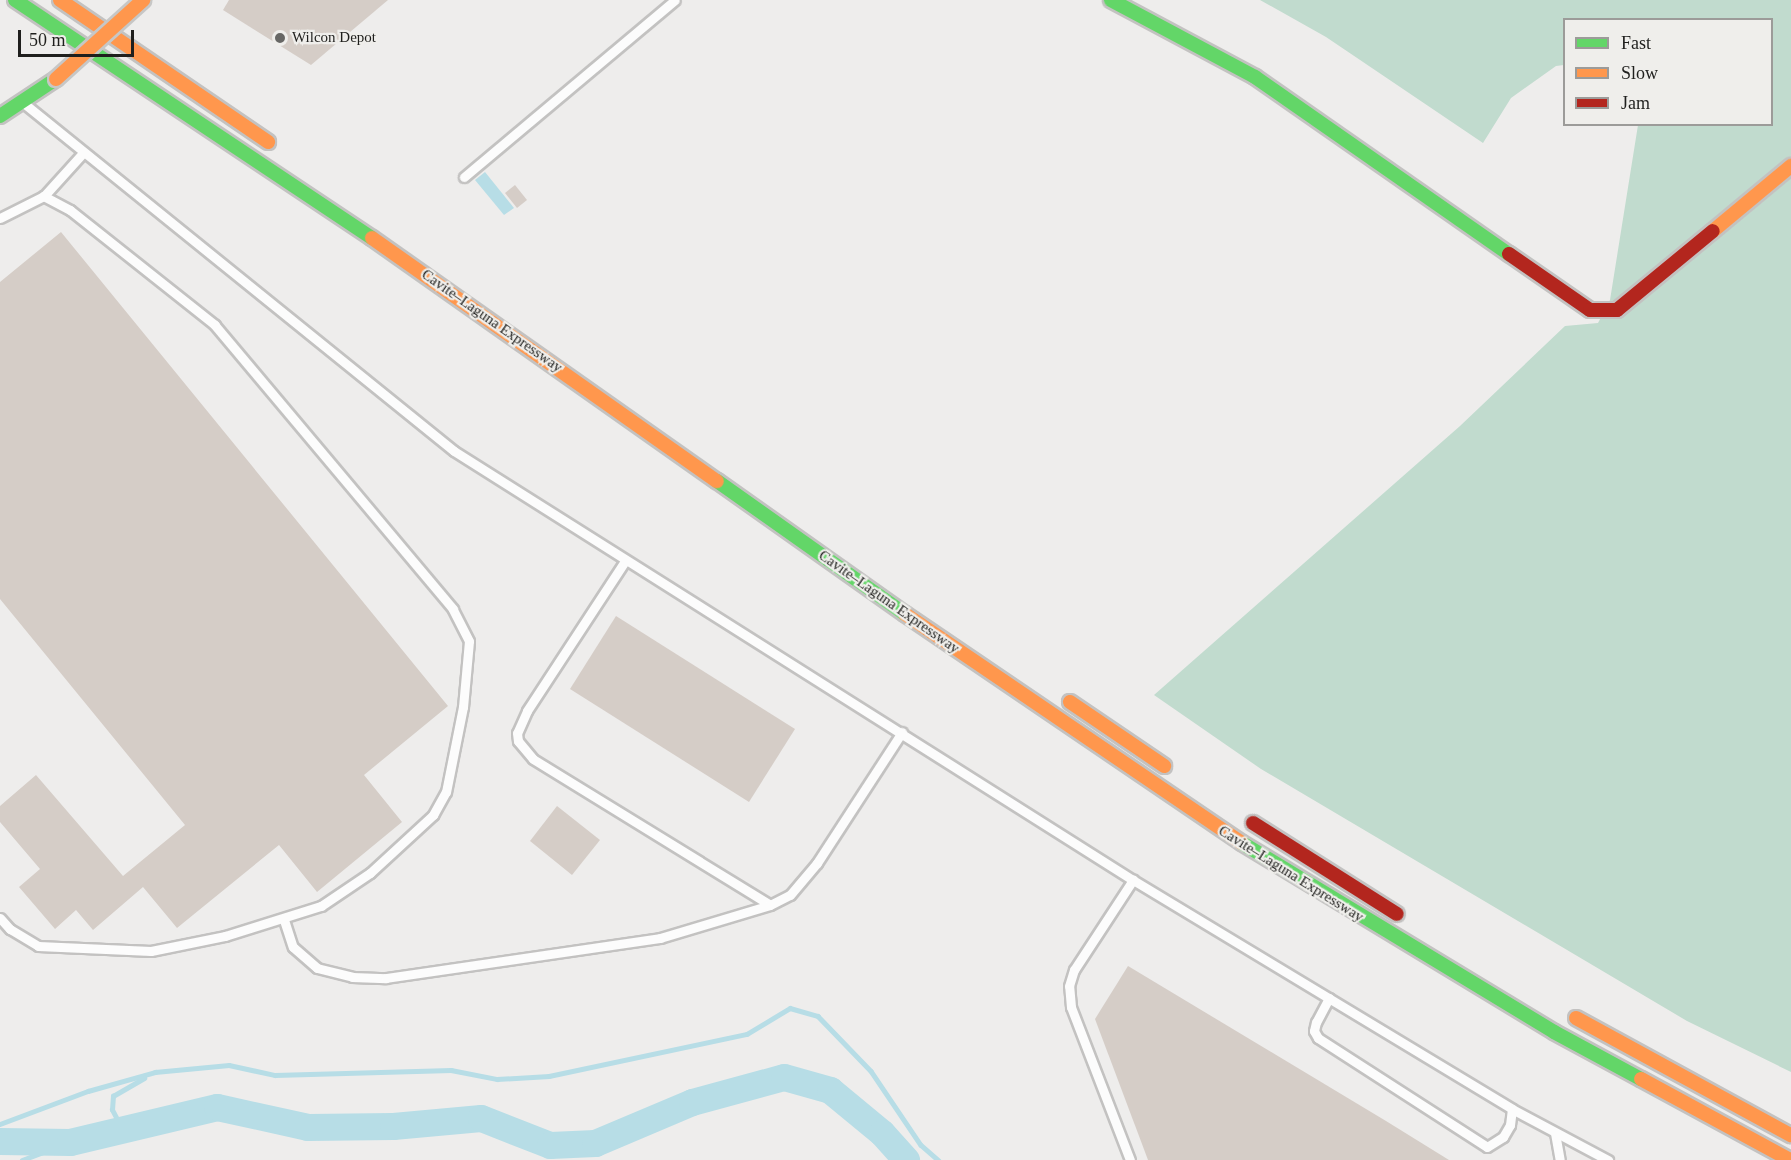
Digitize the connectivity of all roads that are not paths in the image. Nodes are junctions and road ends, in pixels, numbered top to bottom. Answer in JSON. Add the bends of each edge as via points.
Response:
{"nodes":[{"id":1,"x":15,"y":0,"type":"edge"},
{"id":2,"x":60,"y":0,"type":"edge"},
{"id":3,"x":143,"y":0,"type":"edge"},
{"id":4,"x":675,"y":0,"type":"edge"},
{"id":5,"x":1111,"y":0,"type":"edge"},
{"id":6,"x":22,"y":102,"type":"junction"},
{"id":7,"x":0,"y":116,"type":"edge"},
{"id":8,"x":276,"y":148,"type":"dead end"},
{"id":9,"x":82,"y":154,"type":"junction"},
{"id":10,"x":1791,"y":166,"type":"edge"},
{"id":11,"x":464,"y":177,"type":"dead end"},
{"id":12,"x":44,"y":196,"type":"junction"},
{"id":13,"x":0,"y":218,"type":"edge"},
{"id":14,"x":626,"y":561,"type":"junction"},
{"id":15,"x":1053,"y":690,"type":"dead end"},
{"id":16,"x":902,"y":732,"type":"junction"},
{"id":17,"x":1174,"y":773,"type":"dead end"},
{"id":18,"x":1240,"y":815,"type":"dead end"},
{"id":19,"x":1133,"y":880,"type":"junction"},
{"id":20,"x":770,"y":905,"type":"junction"},
{"id":21,"x":0,"y":918,"type":"edge"},
{"id":22,"x":284,"y":920,"type":"junction"},
{"id":23,"x":1411,"y":922,"type":"dead end"},
{"id":24,"x":1329,"y":998,"type":"junction"},
{"id":25,"x":1560,"y":1010,"type":"dead end"},
{"id":26,"x":1512,"y":1110,"type":"junction"},
{"id":27,"x":1555,"y":1133,"type":"junction"},
{"id":28,"x":1791,"y":1135,"type":"edge"},
{"id":29,"x":1130,"y":1160,"type":"edge"},
{"id":30,"x":1560,"y":1160,"type":"edge"},
{"id":31,"x":1608,"y":1160,"type":"edge"},
{"id":32,"x":1790,"y":1160,"type":"edge"}],
"edges":[{"from":1,"to":32,"type":"main road","name":"Cavite–Laguna Expressway","via":[[430,277],[1012,690],[1181,804],[1335,902],[1544,1026]]},
{"from":2,"to":8,"type":"main road"},
{"from":3,"to":6,"type":"main road","bridge":true,"via":[[104,39]]},
{"from":4,"to":11,"type":"lane"},
{"from":5,"to":10,"type":"main road","via":[[1256,77],[1590,310],[1617,310]]},
{"from":6,"to":7,"type":"main road"},
{"from":6,"to":9,"type":"lane"},
{"from":9,"to":12,"type":"lane"},
{"from":9,"to":14,"type":"lane","via":[[454,451]]},
{"from":12,"to":13,"type":"lane"},
{"from":12,"to":22,"type":"lane","via":[[70,210],[215,325],[453,609],[469,641],[463,707],[448,781],[433,815],[370,873],[321,906]]},
{"from":14,"to":16,"type":"lane"},
{"from":14,"to":20,"type":"lane","via":[[524,717],[518,741],[533,759]]},
{"from":15,"to":17,"type":"main road"},
{"from":16,"to":19,"type":"lane"},
{"from":16,"to":20,"type":"lane","via":[[817,863],[790,895]]},
{"from":18,"to":23,"type":"main road","name":"Cavite–Laguna Expressway"},
{"from":19,"to":24,"type":"lane"},
{"from":19,"to":29,"type":"lane","via":[[1069,986],[1071,1007]]},
{"from":20,"to":22,"type":"lane","via":[[660,938],[386,978],[352,977],[317,968],[293,947]]},
{"from":21,"to":22,"type":"lane","via":[[38,946],[151,951]]},
{"from":24,"to":26,"type":"lane"},
{"from":24,"to":26,"type":"lane","via":[[1316,1022],[1314,1031],[1318,1038],[1487,1147],[1503,1137]]},
{"from":25,"to":28,"type":"main road"},
{"from":26,"to":27,"type":"lane"},
{"from":27,"to":30,"type":"lane"},
{"from":27,"to":31,"type":"lane"}]}
